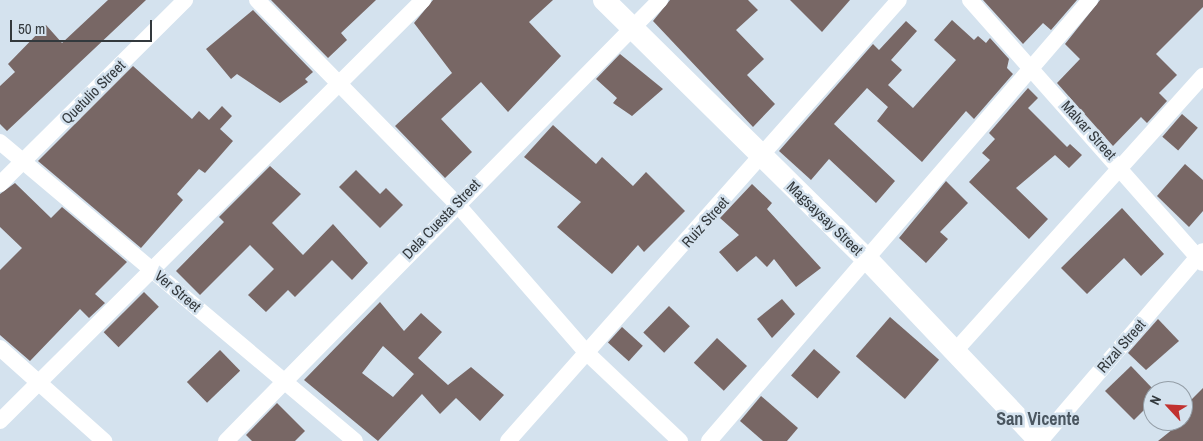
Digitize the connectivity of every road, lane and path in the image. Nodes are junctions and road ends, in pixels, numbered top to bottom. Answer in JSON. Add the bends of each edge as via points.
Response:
{"nodes":[{"id":1,"x":185,"y":0,"type":"edge"},
{"id":2,"x":257,"y":0,"type":"edge"},
{"id":3,"x":424,"y":0,"type":"edge"},
{"id":4,"x":604,"y":0,"type":"edge"},
{"id":5,"x":660,"y":0,"type":"edge"},
{"id":6,"x":899,"y":0,"type":"edge"},
{"id":7,"x":970,"y":0,"type":"edge"},
{"id":8,"x":1090,"y":0,"type":"edge"},
{"id":9,"x":632,"y":29,"type":"junction"},
{"id":10,"x":1032,"y":68,"type":"junction"},
{"id":11,"x":1203,"y":76,"type":"edge"},
{"id":12,"x":338,"y":81,"type":"junction"},
{"id":13,"x":0,"y":142,"type":"edge"},
{"id":14,"x":762,"y":157,"type":"junction"},
{"id":15,"x":23,"y":162,"type":"junction"},
{"id":16,"x":1122,"y":166,"type":"junction"},
{"id":17,"x":0,"y":184,"type":"edge"},
{"id":18,"x":456,"y":204,"type":"junction"},
{"id":19,"x":1201,"y":257,"type":"edge"},
{"id":20,"x":868,"y":260,"type":"junction"},
{"id":21,"x":151,"y":269,"type":"junction"},
{"id":22,"x":0,"y":348,"type":"edge"},
{"id":23,"x":956,"y":350,"type":"junction"},
{"id":24,"x":588,"y":353,"type":"junction"},
{"id":25,"x":284,"y":381,"type":"junction"},
{"id":26,"x":38,"y":382,"type":"junction"},
{"id":27,"x":0,"y":421,"type":"edge"},
{"id":28,"x":104,"y":441,"type":"edge"},
{"id":29,"x":226,"y":441,"type":"edge"},
{"id":30,"x":354,"y":441,"type":"edge"},
{"id":31,"x":508,"y":441,"type":"edge"},
{"id":32,"x":680,"y":441,"type":"edge"},
{"id":33,"x":709,"y":441,"type":"edge"},
{"id":34,"x":1040,"y":441,"type":"edge"}],
"edges":[{"from":1,"to":15,"type":"street","name":"Quetulio Street"},
{"from":2,"to":12,"type":"street"},
{"from":3,"to":12,"type":"street"},
{"from":4,"to":9,"type":"main road","name":"Magsaysay Street"},
{"from":5,"to":9,"type":"street","name":"Dela Cuesta Street"},
{"from":6,"to":14,"type":"street","name":"Ruiz Street"},
{"from":7,"to":10,"type":"street","name":"Malvar Street"},
{"from":8,"to":10,"type":"street"},
{"from":9,"to":14,"type":"main road","name":"Magsaysay Street"},
{"from":9,"to":18,"type":"street","name":"Dela Cuesta Street"},
{"from":10,"to":16,"type":"street","name":"Malvar Street"},
{"from":10,"to":20,"type":"street"},
{"from":11,"to":16,"type":"street"},
{"from":12,"to":18,"type":"street"},
{"from":12,"to":21,"type":"street"},
{"from":13,"to":15,"type":"street","name":"Ver Street"},
{"from":14,"to":20,"type":"main road","name":"Magsaysay Street"},
{"from":14,"to":24,"type":"street","name":"Ruiz Street"},
{"from":15,"to":17,"type":"street","name":"Quetulio Street"},
{"from":15,"to":21,"type":"street","name":"Ver Street"},
{"from":16,"to":19,"type":"street","name":"Malvar Street"},
{"from":16,"to":23,"type":"street"},
{"from":18,"to":24,"type":"street"},
{"from":18,"to":25,"type":"street","name":"Dela Cuesta Street"},
{"from":19,"to":34,"type":"street","name":"Rizal Street"},
{"from":20,"to":23,"type":"main road","name":"Magsaysay Street"},
{"from":20,"to":33,"type":"street"},
{"from":21,"to":25,"type":"street","name":"Ver Street"},
{"from":21,"to":26,"type":"street"},
{"from":22,"to":26,"type":"street"},
{"from":23,"to":34,"type":"main road","name":"Magsaysay Street"},
{"from":24,"to":31,"type":"street","name":"Ruiz Street"},
{"from":24,"to":32,"type":"street"},
{"from":25,"to":29,"type":"street","name":"Dela Cuesta Street"},
{"from":25,"to":30,"type":"street","name":"Ver Street"},
{"from":26,"to":27,"type":"street"},
{"from":26,"to":28,"type":"street"}]}
